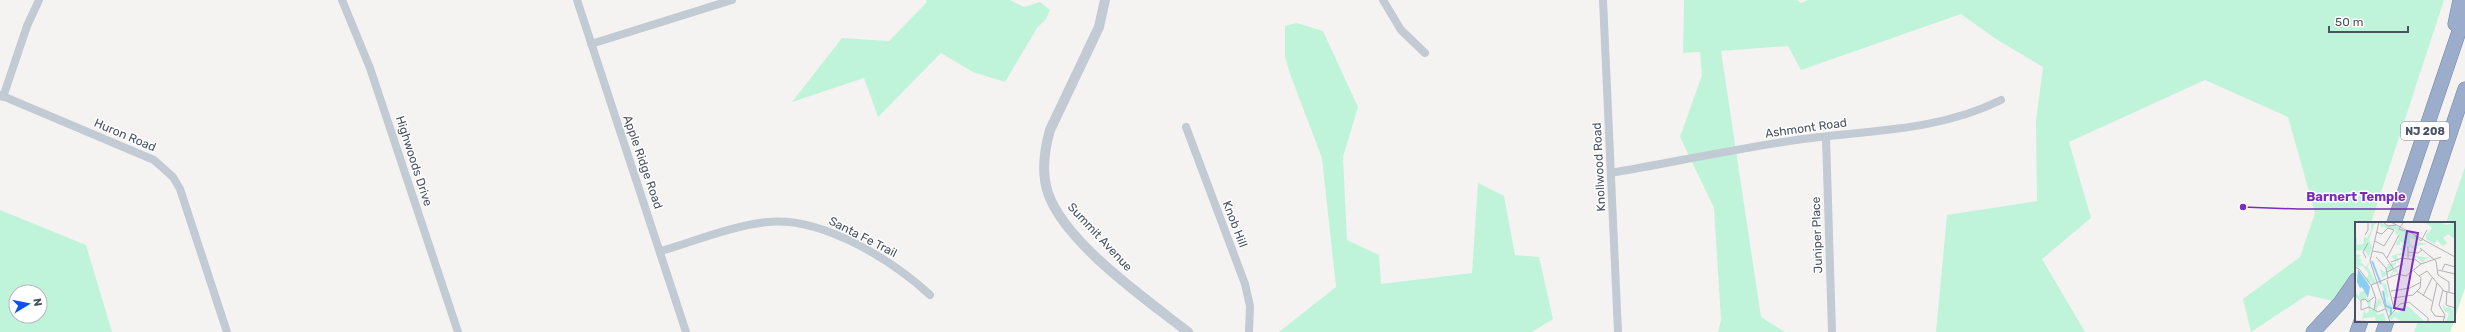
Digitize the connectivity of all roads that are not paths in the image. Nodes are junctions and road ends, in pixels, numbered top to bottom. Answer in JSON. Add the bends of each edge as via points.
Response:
{"nodes":[{"id":1,"x":39,"y":0,"type":"edge"},
{"id":2,"x":342,"y":0,"type":"edge"},
{"id":3,"x":577,"y":0,"type":"edge"},
{"id":4,"x":732,"y":0,"type":"edge"},
{"id":5,"x":1106,"y":0,"type":"edge"},
{"id":6,"x":1383,"y":0,"type":"edge"},
{"id":7,"x":1603,"y":0,"type":"edge"},
{"id":8,"x":2460,"y":0,"type":"edge"},
{"id":9,"x":2465,"y":14,"type":"edge"},
{"id":10,"x":591,"y":44,"type":"junction"},
{"id":11,"x":1425,"y":52,"type":"dead end"},
{"id":12,"x":2440,"y":87,"type":"junction"},
{"id":13,"x":2465,"y":89,"type":"edge"},
{"id":14,"x":1,"y":96,"type":"edge"},
{"id":15,"x":2001,"y":100,"type":"dead end"},
{"id":16,"x":1186,"y":127,"type":"dead end"},
{"id":17,"x":1826,"y":137,"type":"junction"},
{"id":18,"x":1611,"y":173,"type":"junction"},
{"id":19,"x":2411,"y":174,"type":"junction"},
{"id":20,"x":2387,"y":222,"type":"edge"},
{"id":21,"x":2394,"y":222,"type":"edge"},
{"id":22,"x":2421,"y":222,"type":"edge"},
{"id":23,"x":661,"y":251,"type":"junction"},
{"id":24,"x":2355,"y":281,"type":"edge"},
{"id":25,"x":930,"y":295,"type":"dead end"},
{"id":26,"x":2361,"y":322,"type":"edge"},
{"id":27,"x":2387,"y":322,"type":"edge"},
{"id":28,"x":2396,"y":322,"type":"edge"},
{"id":29,"x":227,"y":332,"type":"edge"},
{"id":30,"x":458,"y":332,"type":"edge"},
{"id":31,"x":686,"y":332,"type":"edge"},
{"id":32,"x":1188,"y":332,"type":"edge"},
{"id":33,"x":1249,"y":332,"type":"edge"},
{"id":34,"x":1618,"y":332,"type":"edge"},
{"id":35,"x":1832,"y":332,"type":"edge"},
{"id":36,"x":2313,"y":332,"type":"edge"},
{"id":37,"x":2357,"y":332,"type":"edge"},
{"id":38,"x":2383,"y":332,"type":"edge"},
{"id":39,"x":2393,"y":332,"type":"edge"}],
"edges":[{"from":1,"to":14,"type":"street"},
{"from":2,"to":30,"type":"street","name":"Highwoods Drive","via":[[370,68]]},
{"from":3,"to":10,"type":"street","name":"Apple Ridge Road"},
{"from":4,"to":10,"type":"street"},
{"from":5,"to":32,"type":"street","name":"Summit Avenue","via":[[1099,27],[1045,145],[1048,193],[1063,221],[1092,252],[1130,287]]},
{"from":6,"to":11,"type":"street","via":[[1401,30]]},
{"from":7,"to":18,"type":"street","name":"Knollwood Road"},
{"from":8,"to":12,"type":"highway"},
{"from":9,"to":12,"type":"highway","number":"NJ 208"},
{"from":10,"to":23,"type":"street","name":"Apple Ridge Road"},
{"from":12,"to":19,"type":"highway","number":"NJ 208"},
{"from":13,"to":22,"type":"highway","number":"NJ 208"},
{"from":14,"to":29,"type":"street","name":"Huron Road","via":[[154,160],[165,167],[180,188]]},
{"from":15,"to":17,"type":"street","name":"Ashmont Road","via":[[1979,111],[1930,125]]},
{"from":16,"to":33,"type":"street","name":"Knob Hill","via":[[1245,284],[1250,306]]},
{"from":17,"to":18,"type":"street","name":"Ashmont Road"},
{"from":17,"to":35,"type":"street","name":"Juniper Place"},
{"from":18,"to":34,"type":"street","name":"Knollwood Road"},
{"from":19,"to":20,"type":"highway"},
{"from":19,"to":21,"type":"highway","number":"NJ 208"},
{"from":23,"to":25,"type":"street","name":"Santa Fe Trail","via":[[749,225],[774,222],[805,224],[841,237],[907,274]]},
{"from":23,"to":31,"type":"street","name":"Apple Ridge Road"},
{"from":24,"to":36,"type":"highway"},
{"from":26,"to":37,"type":"highway"},
{"from":27,"to":38,"type":"highway"},
{"from":28,"to":39,"type":"highway"}]}
